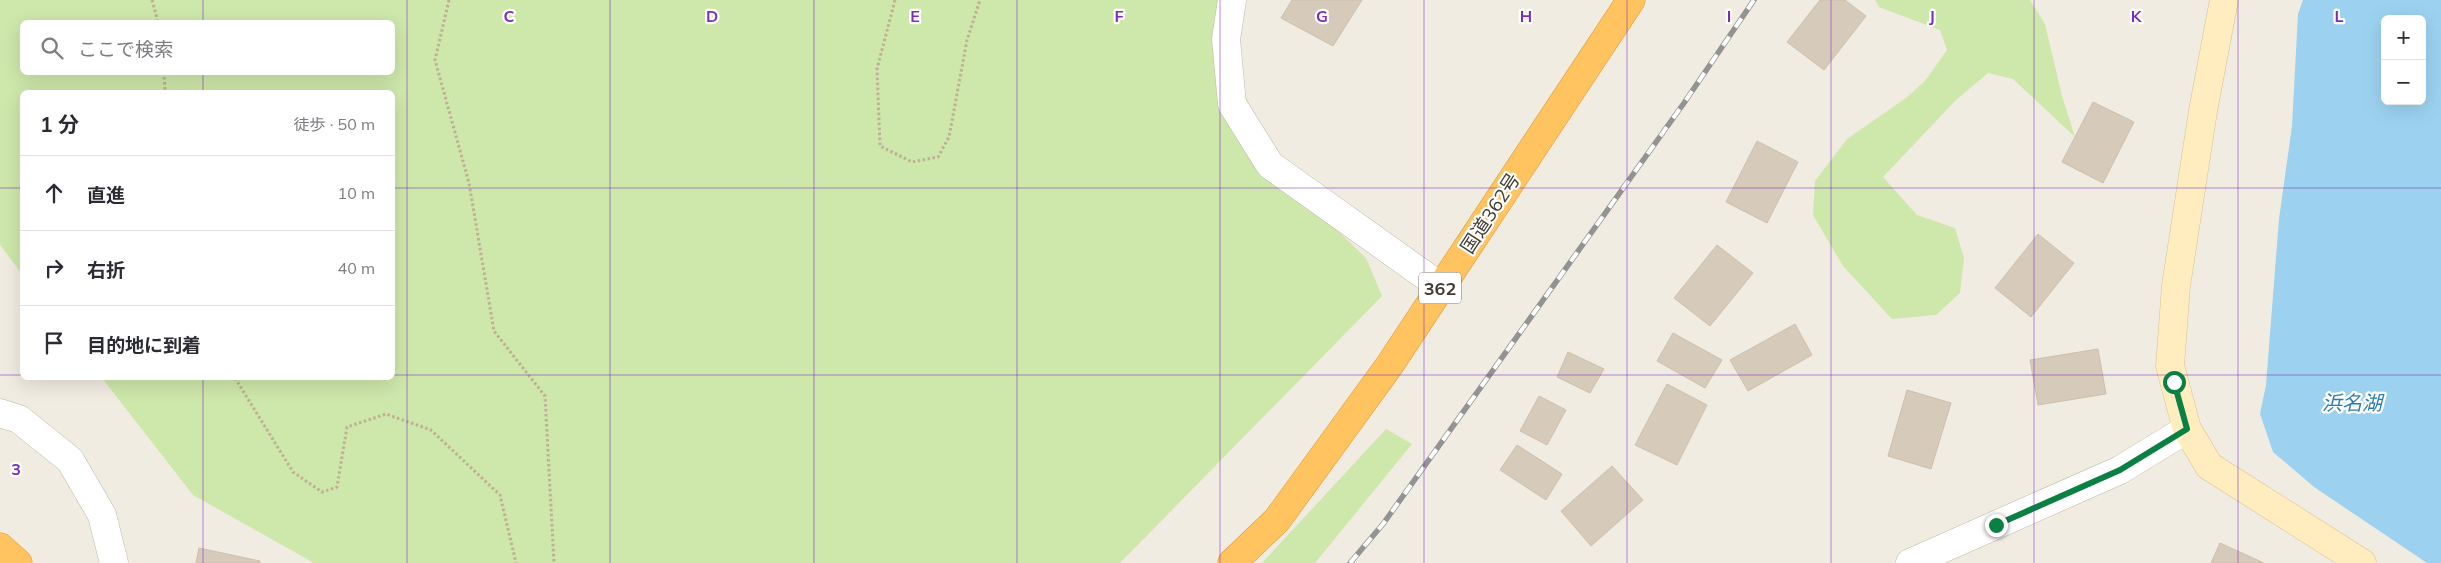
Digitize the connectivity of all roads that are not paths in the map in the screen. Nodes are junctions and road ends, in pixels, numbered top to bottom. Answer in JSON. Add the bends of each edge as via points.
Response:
{"nodes":[{"id":1,"x":1232,"y":0,"type":"edge"},
{"id":2,"x":1630,"y":0,"type":"edge"},
{"id":3,"x":2224,"y":0,"type":"edge"},
{"id":4,"x":1441,"y":287,"type":"junction"},
{"id":5,"x":0,"y":413,"type":"edge"},
{"id":6,"x":2187,"y":429,"type":"junction"},
{"id":7,"x":0,"y":547,"type":"edge"},
{"id":8,"x":18,"y":563,"type":"edge"},
{"id":9,"x":114,"y":563,"type":"edge"},
{"id":10,"x":1232,"y":563,"type":"edge"},
{"id":11,"x":1910,"y":563,"type":"edge"},
{"id":12,"x":2362,"y":563,"type":"edge"}],
"edges":[{"from":1,"to":4,"type":"street","via":[[1226,39],[1232,104],[1270,165]]},
{"from":2,"to":4,"type":"highway","name":"国道362号","number":"362"},
{"from":3,"to":6,"type":"street","via":[[2202,111],[2176,286],[2170,366]]},
{"from":4,"to":10,"type":"highway","name":"国道362号","number":"362","via":[[1389,366],[1278,520]]},
{"from":5,"to":9,"type":"street","via":[[19,419],[70,460],[102,515]]},
{"from":6,"to":11,"type":"street","via":[[2120,470]]},
{"from":6,"to":12,"type":"street","via":[[2209,466]]},
{"from":7,"to":8,"type":"highway"}]}
